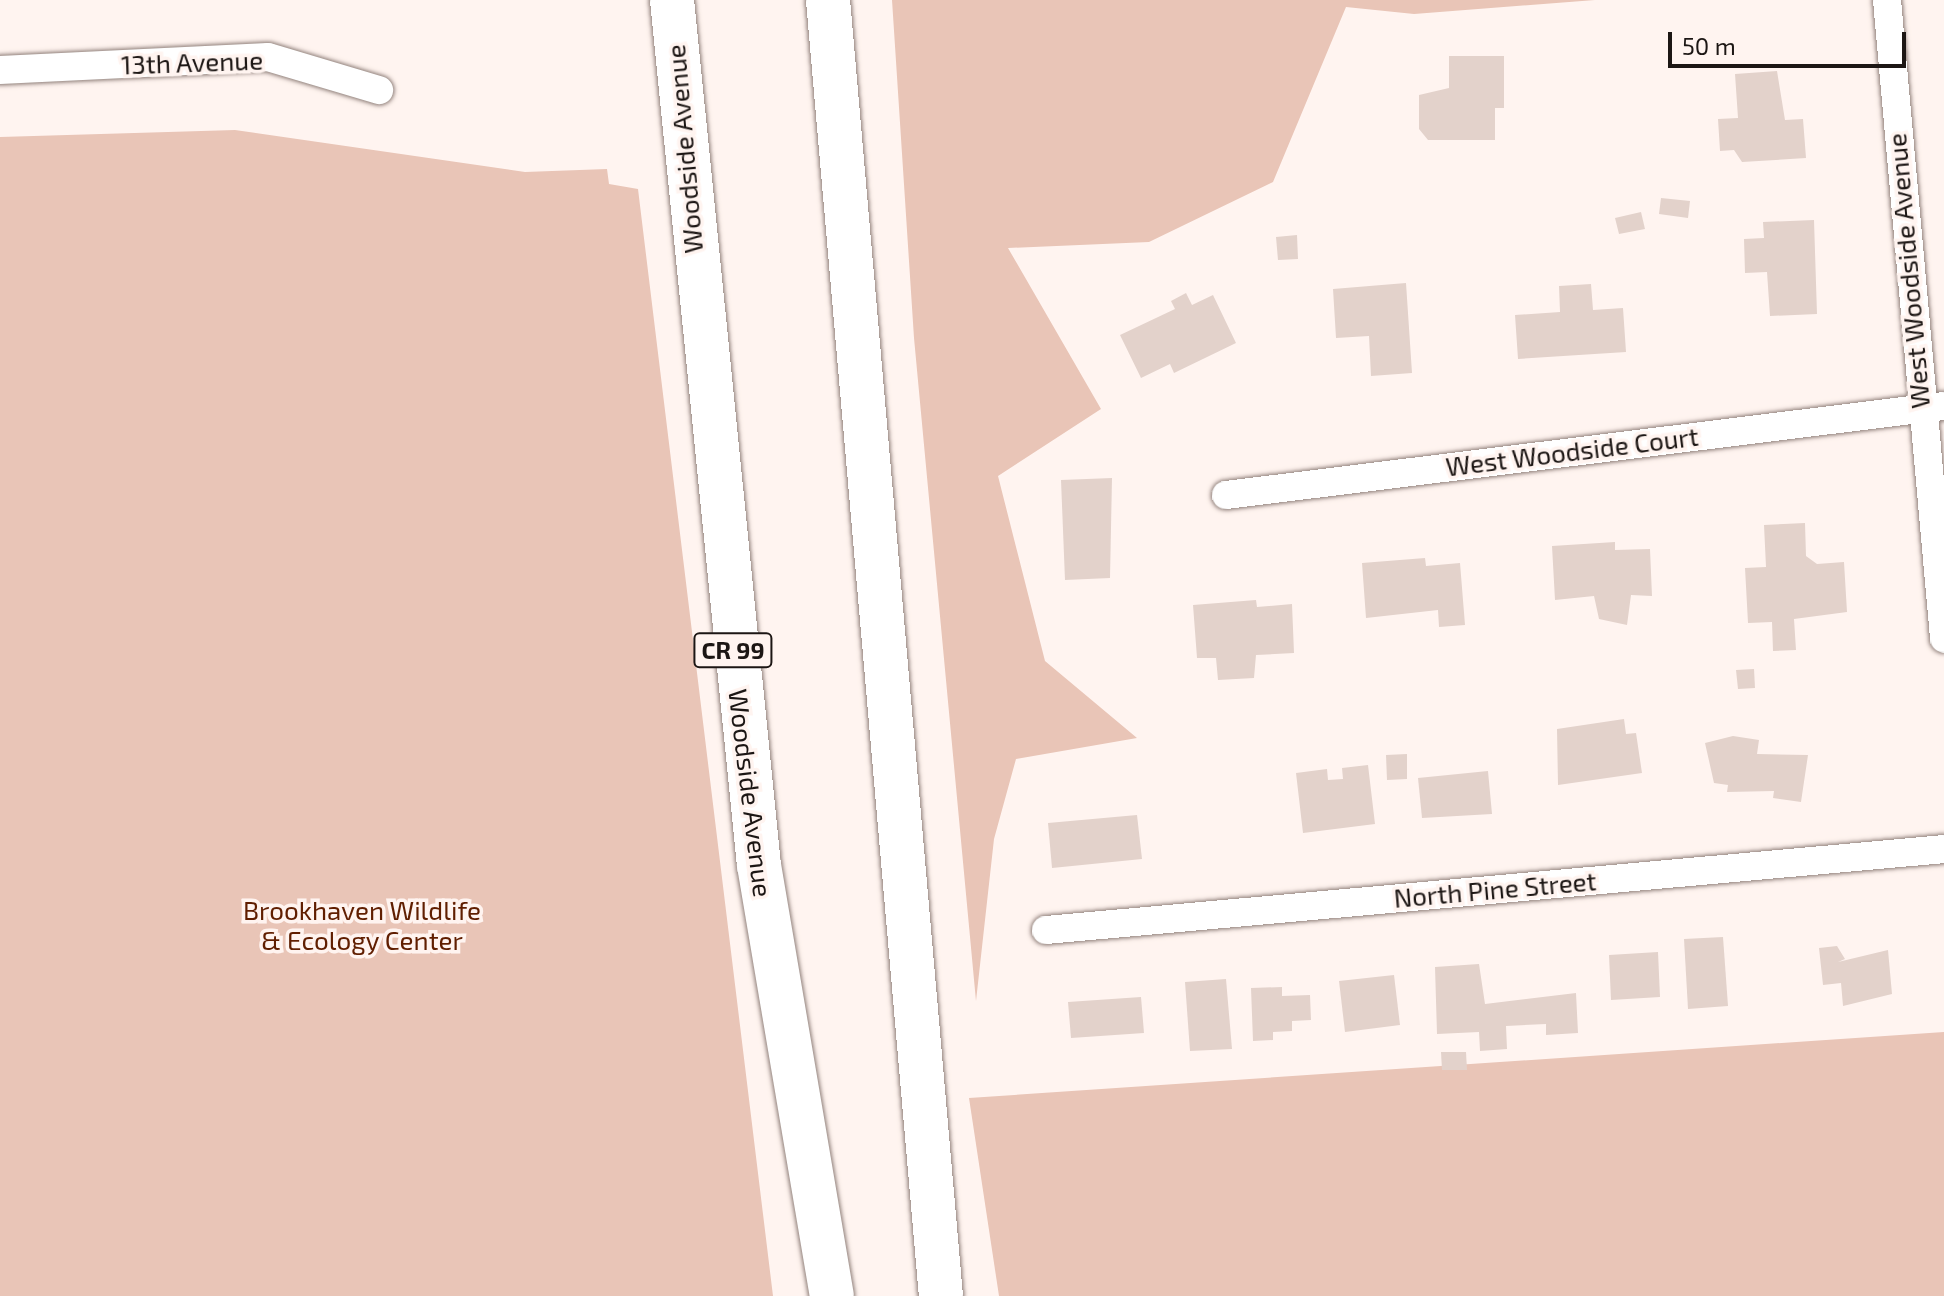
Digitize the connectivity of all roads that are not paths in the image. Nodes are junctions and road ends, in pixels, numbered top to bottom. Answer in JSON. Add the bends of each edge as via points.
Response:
{"nodes":[{"id":1,"x":672,"y":0,"type":"edge"},
{"id":2,"x":828,"y":0,"type":"edge"},
{"id":3,"x":1887,"y":0,"type":"edge"},
{"id":4,"x":0,"y":70,"type":"edge"},
{"id":5,"x":379,"y":90,"type":"dead end"},
{"id":6,"x":1931,"y":407,"type":"edge"},
{"id":7,"x":1226,"y":495,"type":"dead end"},
{"id":8,"x":1944,"y":638,"type":"edge"},
{"id":9,"x":1944,"y":849,"type":"edge"},
{"id":10,"x":1046,"y":930,"type":"dead end"},
{"id":11,"x":930,"y":1223,"type":"junction"},
{"id":12,"x":832,"y":1296,"type":"edge"},
{"id":13,"x":941,"y":1296,"type":"edge"},
{"id":14,"x":948,"y":1296,"type":"edge"}],
"edges":[{"from":1,"to":12,"type":"main road","name":"Woodside Avenue","number":"CR 99","via":[[759,865]]},
{"from":2,"to":11,"type":"main road"},
{"from":3,"to":6,"type":"street","name":"West Woodside Avenue"},
{"from":4,"to":5,"type":"street","name":"13th Avenue","via":[[268,57]]},
{"from":6,"to":7,"type":"street","name":"West Woodside Court"},
{"from":6,"to":8,"type":"street","name":"West Woodside Avenue"},
{"from":9,"to":10,"type":"street","name":"North Pine Street"},
{"from":11,"to":13,"type":"main road"},
{"from":11,"to":14,"type":"main road"}]}
